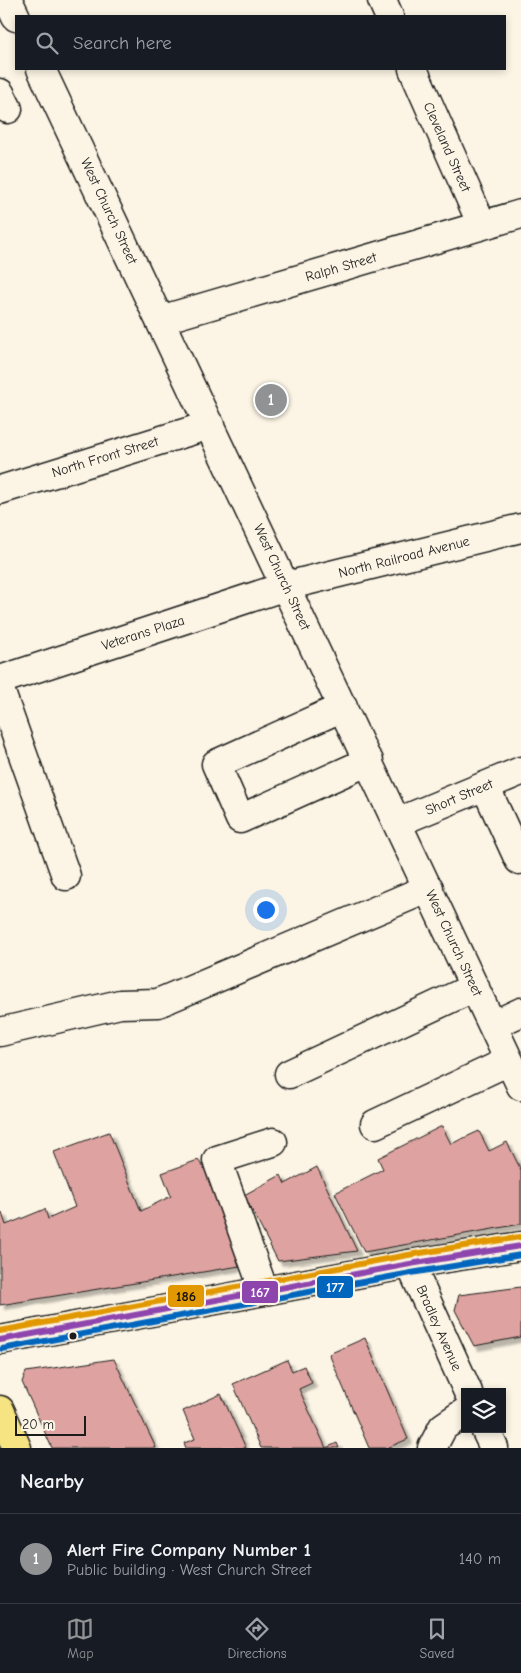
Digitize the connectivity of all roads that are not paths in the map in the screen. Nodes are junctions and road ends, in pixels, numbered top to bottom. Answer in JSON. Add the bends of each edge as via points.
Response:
{"nodes":[{"id":1,"x":8,"y":0,"type":"edge"},
{"id":2,"x":382,"y":0,"type":"edge"},
{"id":3,"x":16,"y":15,"type":"edge"},
{"id":4,"x":389,"y":15,"type":"edge"},
{"id":5,"x":41,"y":70,"type":"edge"},
{"id":6,"x":413,"y":70,"type":"edge"},
{"id":7,"x":521,"y":214,"type":"edge"},
{"id":8,"x":482,"y":225,"type":"junction"},
{"id":9,"x":160,"y":320,"type":"junction"},
{"id":10,"x":210,"y":425,"type":"junction"},
{"id":11,"x":0,"y":490,"type":"edge"},
{"id":12,"x":521,"y":528,"type":"edge"},
{"id":13,"x":286,"y":586,"type":"junction"},
{"id":14,"x":0,"y":680,"type":"edge"},
{"id":15,"x":0,"y":690,"type":"edge"},
{"id":16,"x":344,"y":707,"type":"junction"},
{"id":17,"x":369,"y":761,"type":"junction"},
{"id":18,"x":521,"y":771,"type":"edge"},
{"id":19,"x":485,"y":786,"type":"junction"},
{"id":20,"x":398,"y":822,"type":"junction"},
{"id":21,"x":519,"y":860,"type":"dead end"},
{"id":22,"x":66,"y":876,"type":"dead end"},
{"id":23,"x":428,"y":888,"type":"junction"},
{"id":24,"x":475,"y":987,"type":"junction"},
{"id":25,"x":521,"y":1012,"type":"edge"},
{"id":26,"x":493,"y":1025,"type":"junction"},
{"id":27,"x":0,"y":1032,"type":"edge"},
{"id":28,"x":509,"y":1061,"type":"junction"},
{"id":29,"x":289,"y":1074,"type":"dead end"},
{"id":30,"x":521,"y":1086,"type":"edge"},
{"id":31,"x":375,"y":1124,"type":"dead end"},
{"id":32,"x":273,"y":1142,"type":"dead end"},
{"id":33,"x":521,"y":1246,"type":"edge"},
{"id":34,"x":410,"y":1264,"type":"junction"},
{"id":35,"x":264,"y":1291,"type":"junction"},
{"id":36,"x":0,"y":1340,"type":"edge"},
{"id":37,"x":466,"y":1388,"type":"edge"},
{"id":38,"x":0,"y":1410,"type":"edge"},
{"id":39,"x":461,"y":1415,"type":"edge"},
{"id":40,"x":487,"y":1433,"type":"edge"},
{"id":41,"x":17,"y":1448,"type":"edge"},
{"id":42,"x":432,"y":1448,"type":"edge"},
{"id":43,"x":494,"y":1448,"type":"edge"}],
"edges":[{"from":1,"to":3,"type":"street"},
{"from":2,"to":4,"type":"street"},
{"from":5,"to":9,"type":"street","name":"West Church Street"},
{"from":6,"to":8,"type":"street","name":"Cleveland Street"},
{"from":7,"to":8,"type":"street","name":"Ralph Street"},
{"from":8,"to":9,"type":"street","name":"Ralph Street"},
{"from":9,"to":10,"type":"street","name":"West Church Street"},
{"from":10,"to":11,"type":"street","name":"North Front Street"},
{"from":10,"to":13,"type":"street","name":"West Church Street"},
{"from":12,"to":13,"type":"street","name":"North Railroad Avenue"},
{"from":13,"to":14,"type":"street","name":"Veterans Plaza"},
{"from":13,"to":16,"type":"street","name":"West Church Street"},
{"from":15,"to":22,"type":"street"},
{"from":16,"to":17,"type":"street","name":"West Church Street"},
{"from":16,"to":17,"type":"street","via":[[216,764],[240,819]]},
{"from":17,"to":20,"type":"street","name":"West Church Street"},
{"from":18,"to":19,"type":"street","name":"Short Street"},
{"from":19,"to":20,"type":"street","name":"Short Street"},
{"from":19,"to":21,"type":"street"},
{"from":20,"to":23,"type":"street","name":"West Church Street"},
{"from":23,"to":24,"type":"street","name":"West Church Street"},
{"from":23,"to":27,"type":"street","via":[[158,1003],[120,1004]]},
{"from":24,"to":26,"type":"street","name":"West Church Street"},
{"from":24,"to":29,"type":"street"},
{"from":25,"to":26,"type":"street"},
{"from":26,"to":28,"type":"street","name":"West Church Street"},
{"from":28,"to":30,"type":"street","name":"West Church Street"},
{"from":28,"to":31,"type":"street"},
{"from":32,"to":35,"type":"street","via":[[217,1160]]},
{"from":33,"to":34,"type":"main road"},
{"from":34,"to":35,"type":"main road"},
{"from":34,"to":37,"type":"street","name":"Bradley Avenue"},
{"from":35,"to":36,"type":"main road"},
{"from":38,"to":41,"type":"main road"},
{"from":39,"to":42,"type":"street","via":[[443,1427]]},
{"from":40,"to":43,"type":"street"}]}
